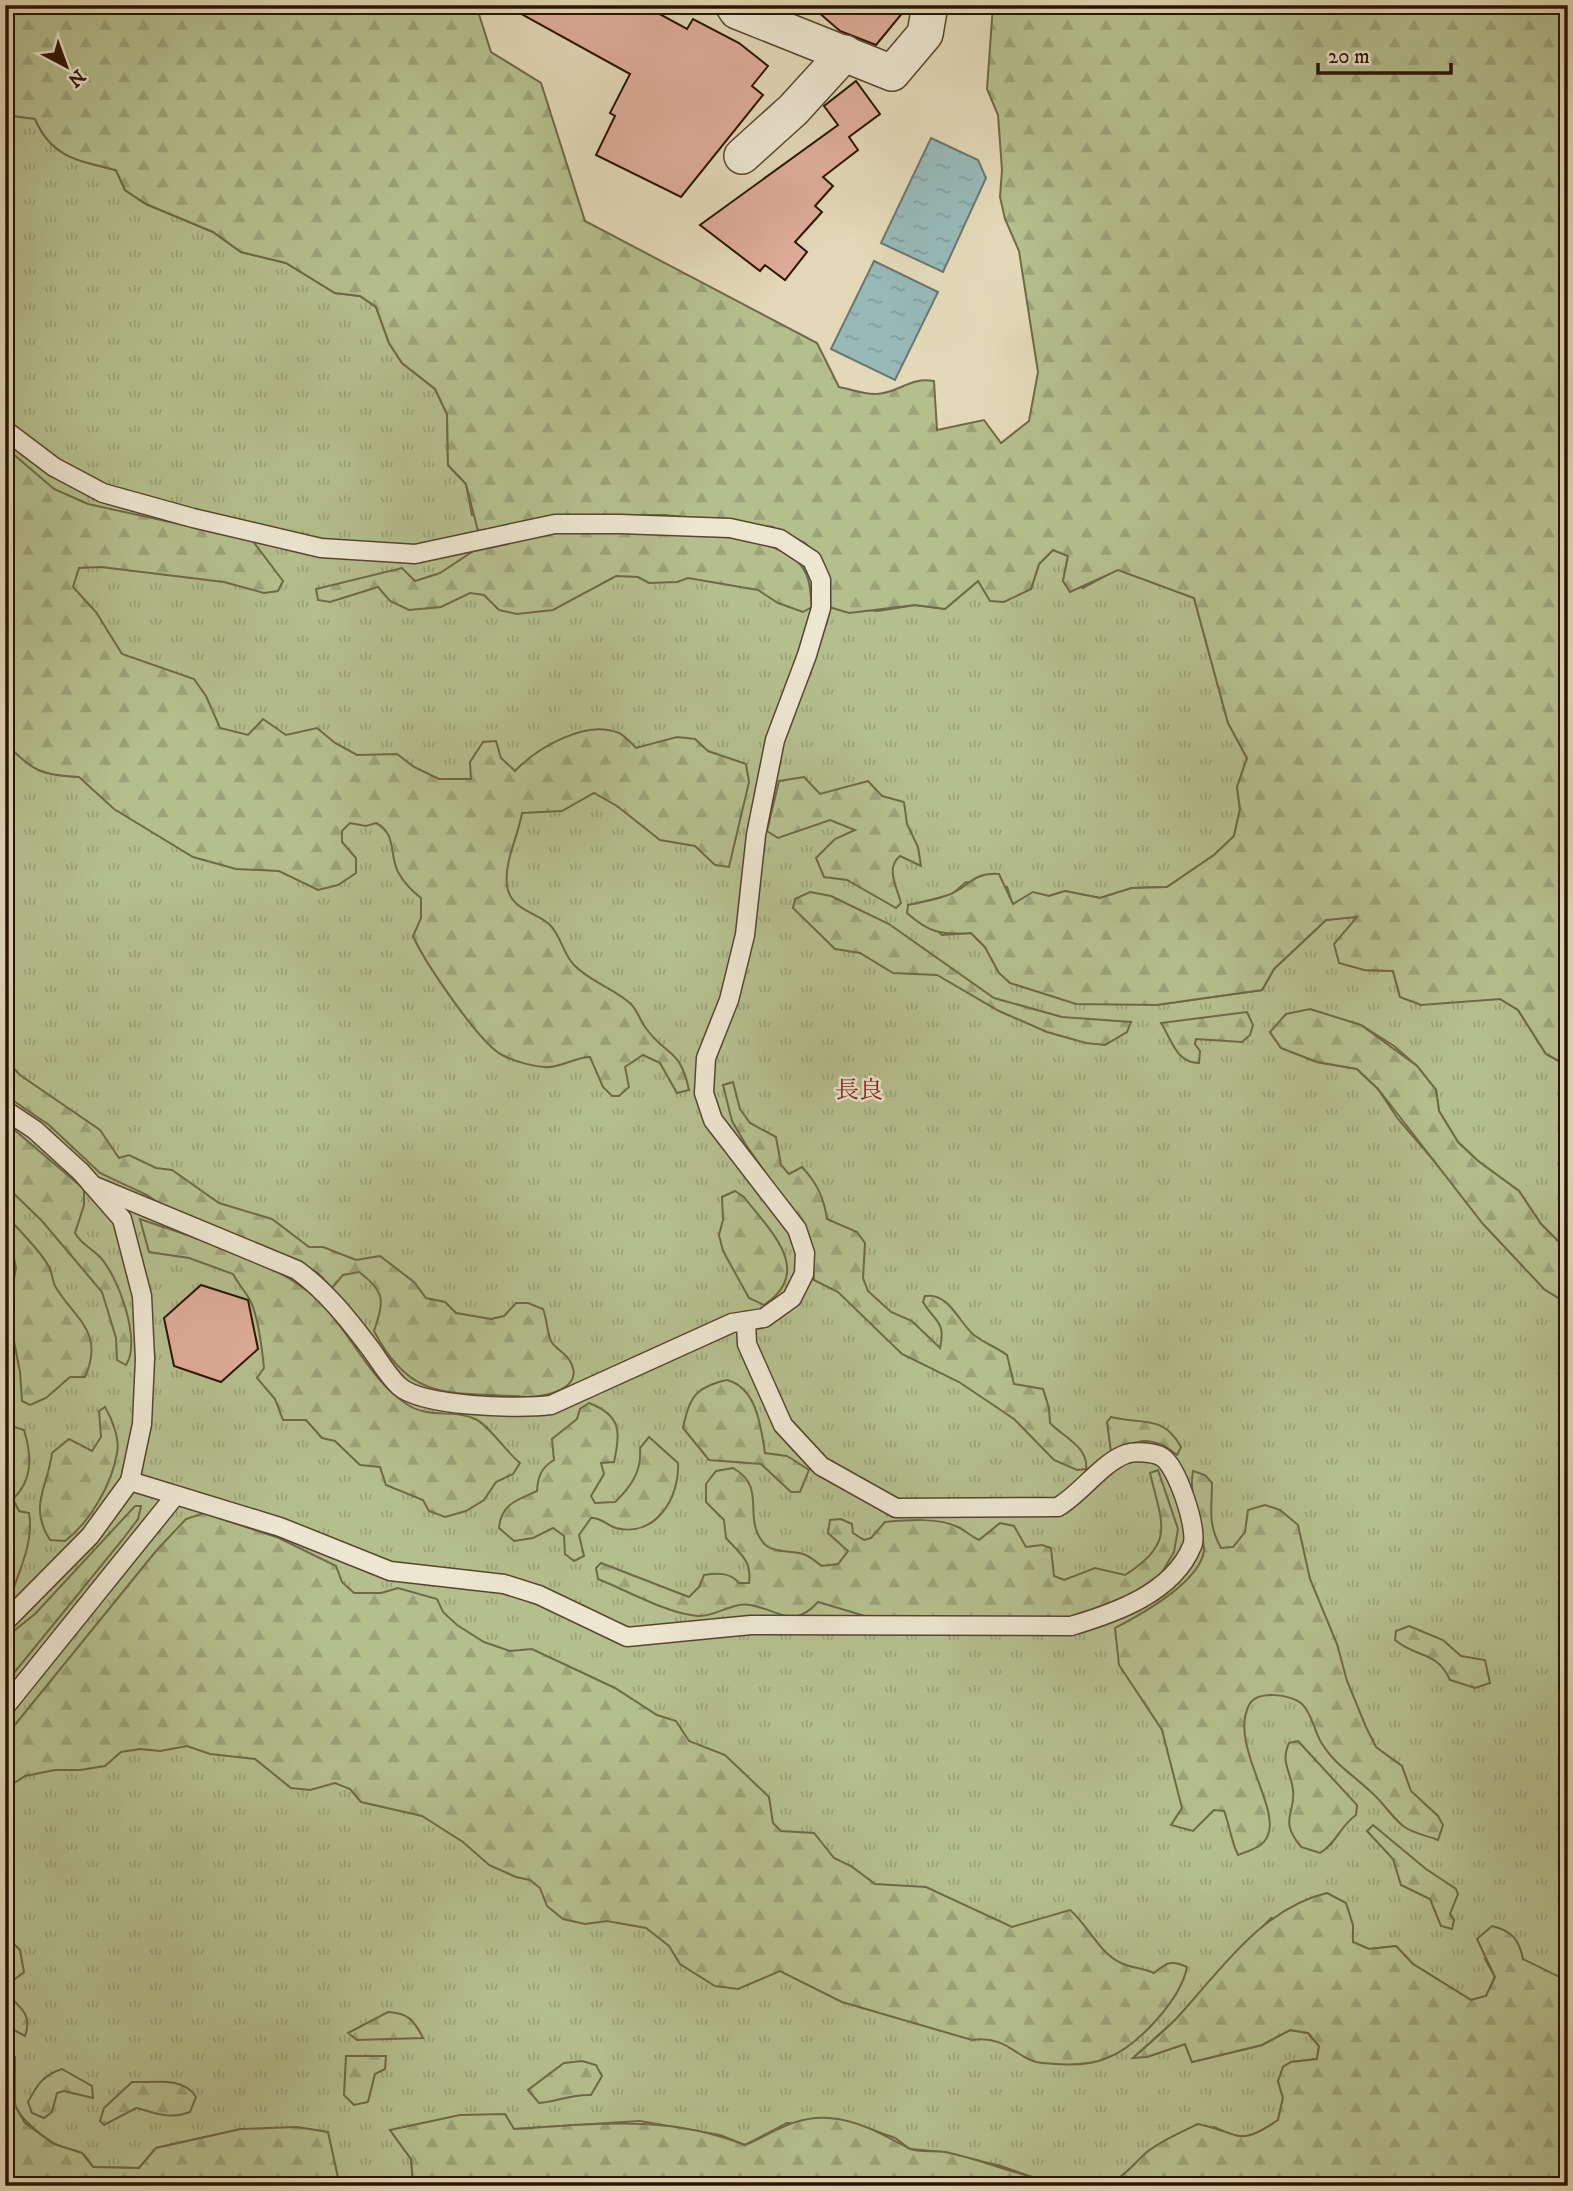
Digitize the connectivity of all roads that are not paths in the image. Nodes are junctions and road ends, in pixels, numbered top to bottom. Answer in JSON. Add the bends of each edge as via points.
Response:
{"nodes":[{"id":1,"x":733,"y":5,"type":"edge"},
{"id":2,"x":930,"y":5,"type":"edge"},
{"id":3,"x":845,"y":53,"type":"junction"},
{"id":4,"x":742,"y":156,"type":"dead end"},
{"id":5,"x":5,"y":430,"type":"edge"},
{"id":6,"x":5,"y":1110,"type":"edge"},
{"id":7,"x":92,"y":1185,"type":"junction"},
{"id":8,"x":746,"y":1321,"type":"junction"},
{"id":9,"x":130,"y":1481,"type":"junction"},
{"id":10,"x":175,"y":1496,"type":"junction"},
{"id":11,"x":5,"y":1622,"type":"edge"},
{"id":12,"x":5,"y":1707,"type":"edge"}],
"edges":[{"from":1,"to":3,"type":"street","via":[[737,11]]},
{"from":2,"to":3,"type":"street","via":[[925,34],[892,72]]},
{"from":3,"to":4,"type":"street","via":[[793,110]]},
{"from":5,"to":8,"type":"lane","via":[[54,467],[103,493],[321,548],[415,554],[555,524],[620,524],[730,528],[780,539],[812,560],[821,580],[821,608],[775,740],[755,835],[745,935],[729,1000],[706,1058],[704,1093],[713,1120],[797,1229],[805,1253],[804,1274],[792,1298],[764,1318]]},
{"from":6,"to":7,"type":"lane","via":[[35,1130]]},
{"from":7,"to":8,"type":"lane","via":[[298,1270],[345,1314],[399,1385],[415,1397],[520,1409],[551,1405],[732,1322]]},
{"from":7,"to":9,"type":"lane","via":[[122,1219],[142,1296],[142,1424]]},
{"from":8,"to":10,"type":"lane","via":[[747,1344],[783,1425],[821,1466],[896,1508],[1058,1507],[1126,1454],[1146,1453],[1163,1458],[1173,1471],[1192,1519],[1194,1544],[1178,1570],[1140,1599],[1070,1626],[751,1625],[627,1637],[539,1595],[504,1584],[390,1571],[280,1527]]},
{"from":9,"to":10,"type":"lane"},
{"from":9,"to":11,"type":"lane","via":[[90,1536]]},
{"from":10,"to":12,"type":"lane"}]}
